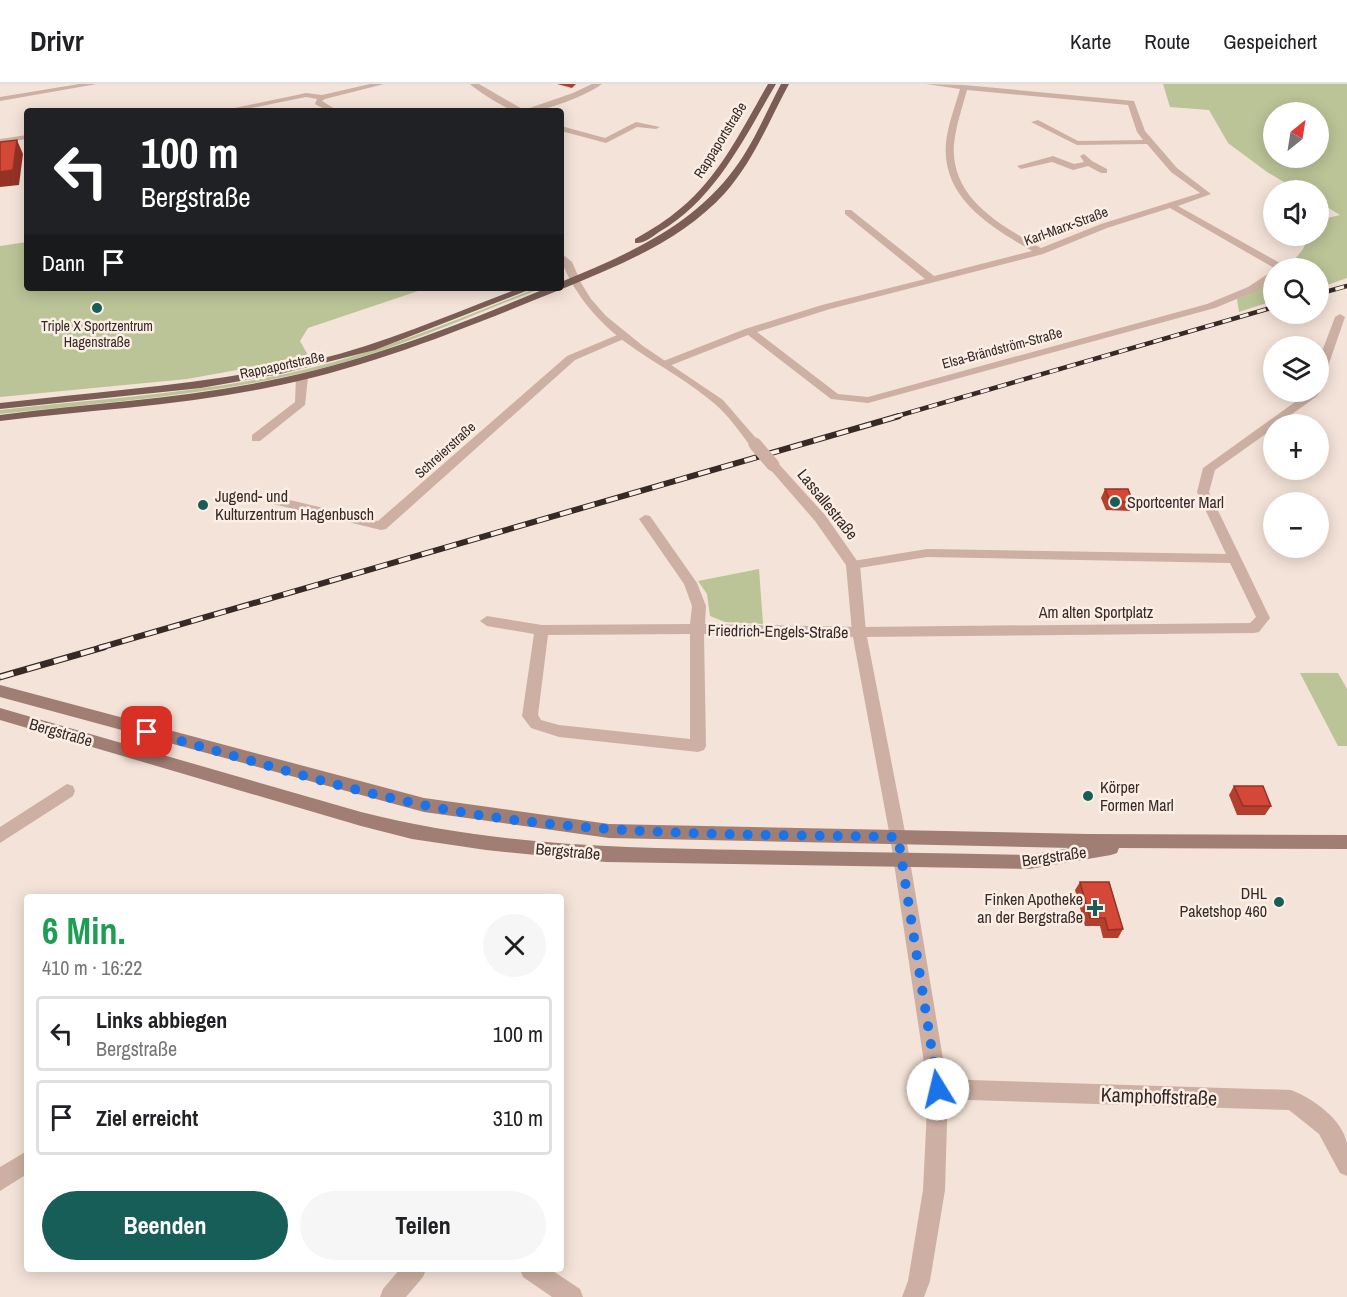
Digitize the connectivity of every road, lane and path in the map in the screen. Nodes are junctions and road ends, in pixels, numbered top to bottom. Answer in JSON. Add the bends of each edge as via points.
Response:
{"nodes":[{"id":1,"x":93,"y":84,"type":"edge"},
{"id":2,"x":380,"y":84,"type":"edge"},
{"id":3,"x":474,"y":84,"type":"edge"},
{"id":4,"x":598,"y":84,"type":"edge"},
{"id":5,"x":772,"y":84,"type":"edge"},
{"id":6,"x":785,"y":84,"type":"edge"},
{"id":7,"x":930,"y":84,"type":"edge"},
{"id":8,"x":964,"y":87,"type":"junction"},
{"id":9,"x":322,"y":97,"type":"junction"},
{"id":10,"x":0,"y":99,"type":"edge"},
{"id":11,"x":240,"y":108,"type":"edge"},
{"id":12,"x":329,"y":108,"type":"edge"},
{"id":13,"x":515,"y":108,"type":"edge"},
{"id":14,"x":536,"y":108,"type":"edge"},
{"id":15,"x":1035,"y":122,"type":"dead end"},
{"id":16,"x":656,"y":127,"type":"dead end"},
{"id":17,"x":564,"y":129,"type":"edge"},
{"id":18,"x":24,"y":137,"type":"edge"},
{"id":19,"x":0,"y":141,"type":"edge"},
{"id":20,"x":1150,"y":142,"type":"junction"},
{"id":21,"x":1077,"y":143,"type":"junction"},
{"id":22,"x":1089,"y":163,"type":"junction"},
{"id":23,"x":1021,"y":166,"type":"dead end"},
{"id":24,"x":1104,"y":171,"type":"dead end"},
{"id":25,"x":1172,"y":206,"type":"junction"},
{"id":26,"x":848,"y":212,"type":"dead end"},
{"id":27,"x":1040,"y":252,"type":"junction"},
{"id":28,"x":1266,"y":258,"type":"edge"},
{"id":29,"x":564,"y":259,"type":"edge"},
{"id":30,"x":564,"y":276,"type":"edge"},
{"id":31,"x":574,"y":276,"type":"junction"},
{"id":32,"x":933,"y":280,"type":"junction"},
{"id":33,"x":1263,"y":281,"type":"edge"},
{"id":34,"x":564,"y":284,"type":"edge"},
{"id":35,"x":522,"y":291,"type":"edge"},
{"id":36,"x":548,"y":291,"type":"edge"},
{"id":37,"x":1340,"y":317,"type":"dead end"},
{"id":38,"x":749,"y":331,"type":"junction"},
{"id":39,"x":622,"y":336,"type":"junction"},
{"id":40,"x":1329,"y":348,"type":"edge"},
{"id":41,"x":665,"y":364,"type":"junction"},
{"id":42,"x":302,"y":378,"type":"junction"},
{"id":43,"x":1302,"y":402,"type":"edge"},
{"id":44,"x":0,"y":406,"type":"edge"},
{"id":45,"x":0,"y":418,"type":"edge"},
{"id":46,"x":256,"y":438,"type":"dead end"},
{"id":47,"x":273,"y":500,"type":"dead end"},
{"id":48,"x":645,"y":519,"type":"dead end"},
{"id":49,"x":1234,"y":559,"type":"junction"},
{"id":50,"x":853,"y":565,"type":"junction"},
{"id":51,"x":487,"y":621,"type":"dead end"},
{"id":52,"x":542,"y":630,"type":"junction"},
{"id":53,"x":697,"y":630,"type":"junction"},
{"id":54,"x":859,"y":632,"type":"junction"},
{"id":55,"x":0,"y":691,"type":"edge"},
{"id":56,"x":0,"y":714,"type":"edge"},
{"id":57,"x":67,"y":791,"type":"dead end"},
{"id":58,"x":0,"y":836,"type":"edge"},
{"id":59,"x":898,"y":837,"type":"junction"},
{"id":60,"x":1152,"y":841,"type":"junction"},
{"id":61,"x":1347,"y":842,"type":"edge"},
{"id":62,"x":901,"y":861,"type":"junction"},
{"id":63,"x":938,"y":1089,"type":"junction"},
{"id":64,"x":24,"y":1163,"type":"edge"},
{"id":65,"x":1347,"y":1166,"type":"edge"},
{"id":66,"x":0,"y":1180,"type":"edge"},
{"id":67,"x":412,"y":1272,"type":"edge"},
{"id":68,"x":535,"y":1272,"type":"edge"},
{"id":69,"x":391,"y":1297,"type":"edge"},
{"id":70,"x":572,"y":1297,"type":"edge"},
{"id":71,"x":913,"y":1297,"type":"edge"}],
"edges":[{"from":1,"to":10,"type":"street"},
{"from":2,"to":9,"type":"street"},
{"from":3,"to":13,"type":"street"},
{"from":4,"to":14,"type":"street"},
{"from":5,"to":31,"type":"main road","name":"Rappaportstraße","via":[[716,179],[696,201],[647,236]]},
{"from":6,"to":31,"type":"main road","name":"Rappaportstraße","via":[[740,168],[710,204],[665,238],[602,270]]},
{"from":7,"to":8,"type":"street"},
{"from":8,"to":20,"type":"street","via":[[1131,103],[1141,132]]},
{"from":8,"to":27,"type":"street","via":[[950,148],[950,172],[963,197],[994,225]]},
{"from":9,"to":11,"type":"street","via":[[306,96]]},
{"from":9,"to":12,"type":"street","via":[[318,102]]},
{"from":15,"to":21,"type":"street"},
{"from":16,"to":17,"type":"street","via":[[636,124],[606,141]]},
{"from":18,"to":19,"type":"street"},
{"from":20,"to":21,"type":"street"},
{"from":20,"to":25,"type":"street","name":"Karl-Marx-Straße","via":[[1174,170],[1207,194]]},
{"from":21,"to":22,"type":"street"},
{"from":22,"to":23,"type":"street","via":[[1073,167],[1050,159]]},
{"from":22,"to":24,"type":"street"},
{"from":25,"to":27,"type":"street","name":"Karl-Marx-Straße","via":[[1104,226]]},
{"from":25,"to":28,"type":"street"},
{"from":26,"to":32,"type":"street"},
{"from":27,"to":32,"type":"street","name":"Karl-Marx-Straße"},
{"from":29,"to":31,"type":"street","name":"Lassallestraße"},
{"from":30,"to":31,"type":"main road","name":"Rappaportstraße"},
{"from":31,"to":34,"type":"main road","name":"Rappaportstraße"},
{"from":31,"to":39,"type":"street","name":"Lassallestraße","via":[[583,297]]},
{"from":32,"to":38,"type":"street","name":"Karl-Marx-Straße"},
{"from":33,"to":38,"type":"street","name":"Elsa-Brändström-Straße","via":[[1211,306],[868,400],[835,397]]},
{"from":35,"to":44,"type":"main road","name":"Rappaportstraße","via":[[380,345],[320,362],[224,381]]},
{"from":36,"to":42,"type":"main road","name":"Rappaportstraße","via":[[408,346]]},
{"from":37,"to":40,"type":"street"},
{"from":38,"to":41,"type":"street","name":"Karl-Marx-Straße"},
{"from":39,"to":41,"type":"street","name":"Lassallestraße"},
{"from":39,"to":47,"type":"street","name":"Schreierstraße","via":[[571,358],[381,526]]},
{"from":41,"to":50,"type":"street","name":"Lassallestraße","bridge":true,"via":[[739,422],[820,518]]},
{"from":42,"to":45,"type":"main road","name":"Rappaportstraße","via":[[220,392]]},
{"from":42,"to":46,"type":"street","via":[[301,403]]},
{"from":43,"to":49,"type":"street","name":"Am alten Sportplatz","via":[[1209,468],[1203,492]]},
{"from":48,"to":53,"type":"street","name":"Friedrich-Engels-Straße","via":[[690,583],[699,606]]},
{"from":49,"to":50,"type":"street","via":[[927,553]]},
{"from":49,"to":54,"type":"street","name":"Am alten Sportplatz","via":[[1263,618],[1254,628]]},
{"from":50,"to":54,"type":"street","name":"Lassallestraße"},
{"from":51,"to":52,"type":"street","name":"Friedrich-Engels-Straße"},
{"from":52,"to":53,"type":"street","name":"Friedrich-Engels-Straße"},
{"from":52,"to":53,"type":"street","name":"Friedrich-Engels-Straße","via":[[530,716],[536,724],[559,731],[698,746]]},
{"from":53,"to":54,"type":"street","name":"Friedrich-Engels-Straße"},
{"from":54,"to":59,"type":"street","name":"Lassallestraße"},
{"from":55,"to":59,"type":"main road","name":"Bergstraße","via":[[424,805],[609,831]]},
{"from":56,"to":62,"type":"main road","name":"Bergstraße","via":[[412,831],[606,855]]},
{"from":57,"to":58,"type":"street"},
{"from":59,"to":60,"type":"main road","name":"Bergstraße"},
{"from":59,"to":62,"type":"street","name":"Lassallestraße"},
{"from":60,"to":61,"type":"main road","name":"Bergstraße"},
{"from":60,"to":62,"type":"main road","name":"Bergstraße","via":[[1029,861]]},
{"from":62,"to":63,"type":"street","name":"Lassallestraße"},
{"from":63,"to":65,"type":"street","name":"Kamphoffstraße","via":[[1291,1100],[1315,1114],[1336,1138]]},
{"from":63,"to":71,"type":"street","name":"Lassallestraße","via":[[934,1190]]},
{"from":64,"to":66,"type":"street"},
{"from":67,"to":69,"type":"street"},
{"from":68,"to":70,"type":"street"}]}
